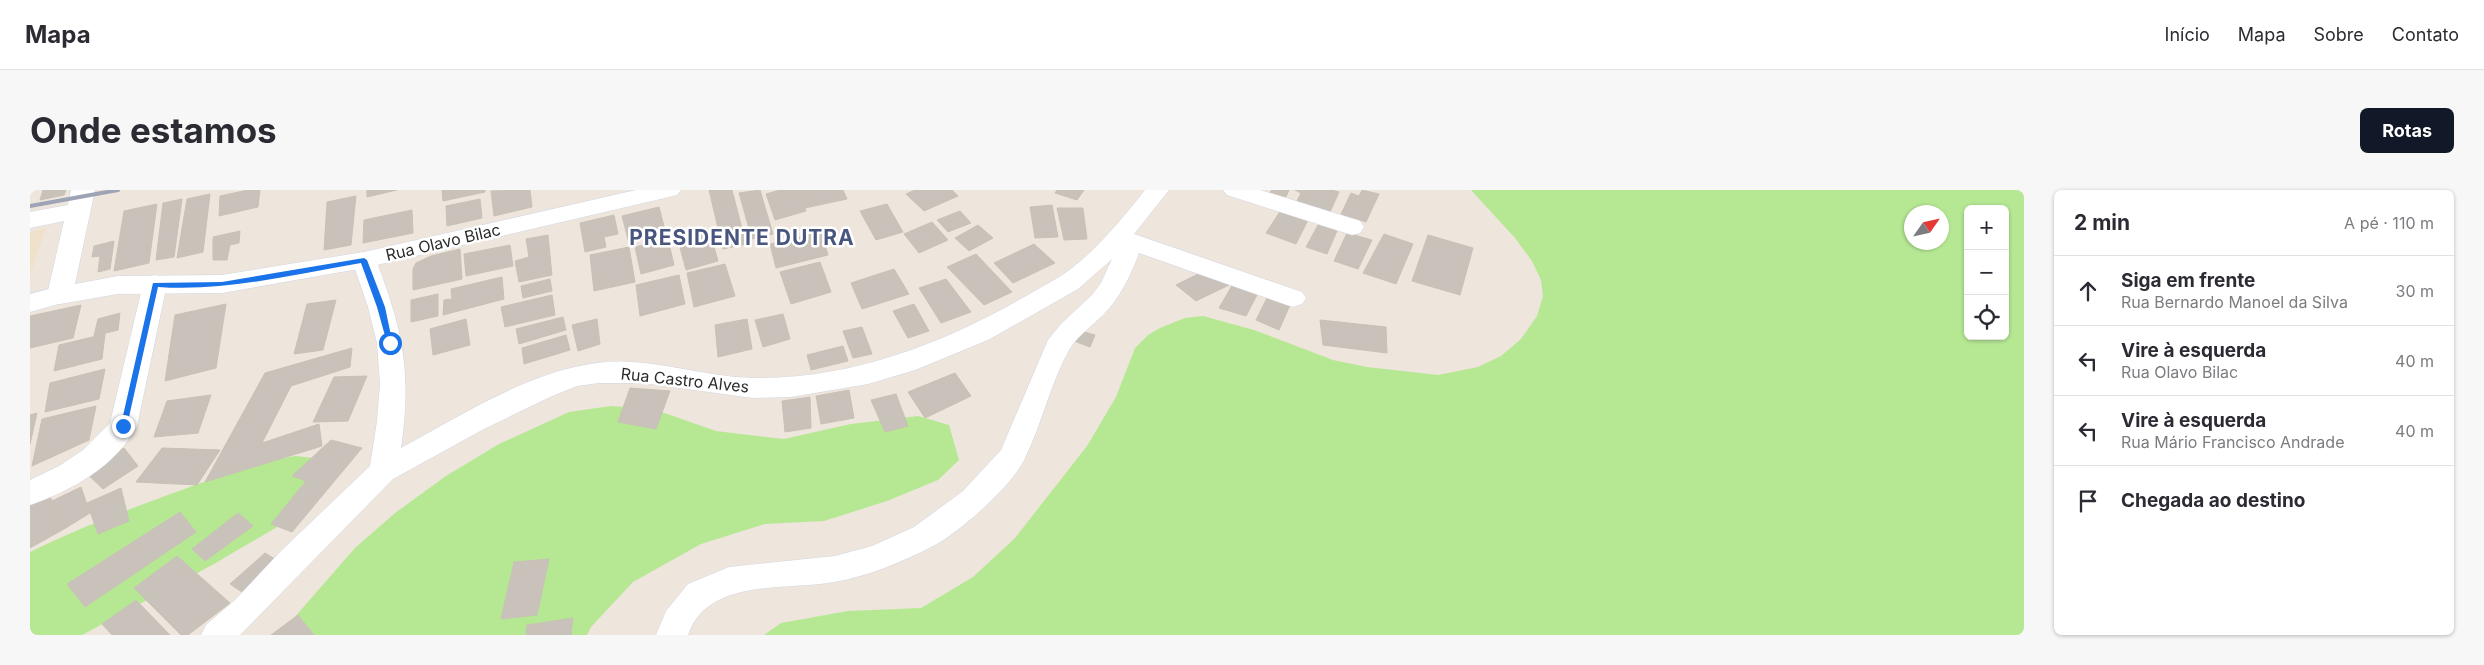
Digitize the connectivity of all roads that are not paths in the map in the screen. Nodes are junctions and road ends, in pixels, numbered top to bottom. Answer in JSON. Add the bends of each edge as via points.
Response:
{"nodes":[{"id":1,"x":669,"y":190,"type":"edge"},
{"id":2,"x":1157,"y":190,"type":"edge"},
{"id":3,"x":1235,"y":190,"type":"edge"},
{"id":4,"x":81,"y":200,"type":"edge"},
{"id":5,"x":30,"y":220,"type":"edge"},
{"id":6,"x":1352,"y":228,"type":"dead end"},
{"id":7,"x":1125,"y":240,"type":"junction"},
{"id":8,"x":364,"y":260,"type":"junction"},
{"id":9,"x":155,"y":284,"type":"junction"},
{"id":10,"x":60,"y":295,"type":"junction"},
{"id":11,"x":1292,"y":298,"type":"dead end"},
{"id":12,"x":30,"y":303,"type":"edge"},
{"id":13,"x":383,"y":471,"type":"junction"},
{"id":14,"x":30,"y":494,"type":"edge"},
{"id":15,"x":217,"y":635,"type":"edge"},
{"id":16,"x":672,"y":635,"type":"edge"}],
"edges":[{"from":1,"to":8,"type":"street","name":"Rua Olavo Bilac"},
{"from":2,"to":7,"type":"street","name":"Rua Castro Alves"},
{"from":3,"to":6,"type":"street"},
{"from":4,"to":5,"type":"street"},
{"from":4,"to":10,"type":"street"},
{"from":7,"to":11,"type":"street"},
{"from":7,"to":13,"type":"street","name":"Rua Castro Alves","via":[[1022,311],[910,360],[844,378],[780,387],[721,386],[648,374],[578,376],[529,394]]},
{"from":7,"to":16,"type":"street","via":[[1111,287],[1096,307],[1066,333],[1057,347],[1012,457],[973,500],[925,536],[877,558],[835,569],[729,580],[699,594],[677,621]]},
{"from":8,"to":9,"type":"street","name":"Rua Olavo Bilac","via":[[222,284]]},
{"from":8,"to":13,"type":"street","via":[[390,343],[391,421]]},
{"from":9,"to":10,"type":"street","name":"Rua Olavo Bilac"},
{"from":9,"to":14,"type":"street","via":[[123,426],[100,453]]},
{"from":10,"to":12,"type":"street","name":"Rua Olavo Bilac"},
{"from":13,"to":15,"type":"street","name":"Rua Castro Alves","via":[[246,610]]}]}
